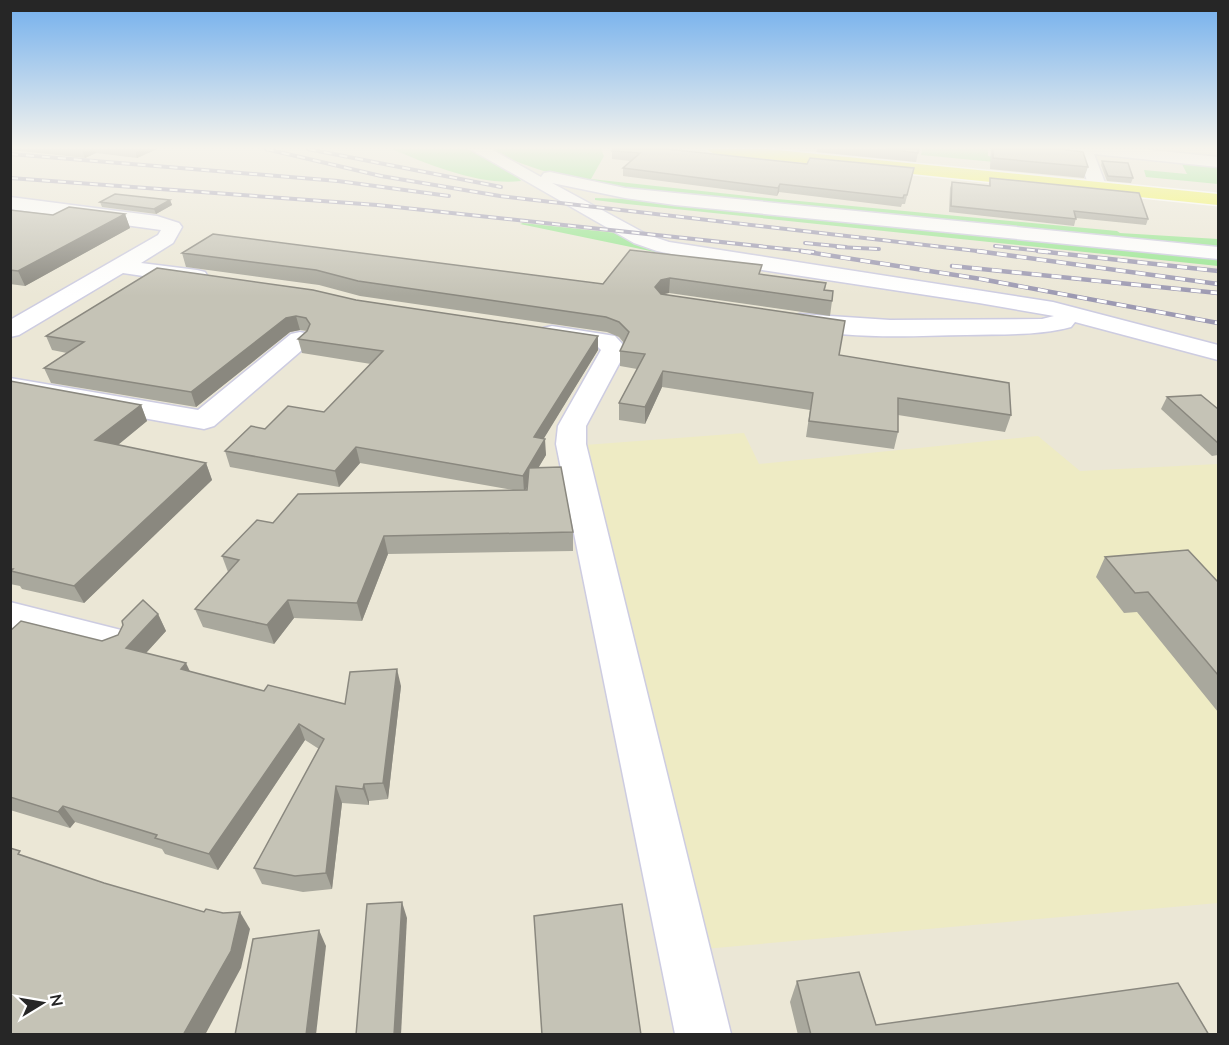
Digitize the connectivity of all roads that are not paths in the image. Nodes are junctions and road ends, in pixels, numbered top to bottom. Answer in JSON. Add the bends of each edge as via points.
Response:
{"nodes":[{"id":1,"x":567,"y":198,"type":"edge"},
{"id":2,"x":661,"y":198,"type":"edge"},
{"id":3,"x":1196,"y":198,"type":"edge"},
{"id":4,"x":1218,"y":200,"type":"edge"},
{"id":5,"x":10,"y":203,"type":"edge"},
{"id":6,"x":1218,"y":253,"type":"edge"},
{"id":7,"x":118,"y":266,"type":"junction"},
{"id":8,"x":224,"y":281,"type":"edge"},
{"id":9,"x":1074,"y":315,"type":"junction"},
{"id":10,"x":774,"y":317,"type":"edge"},
{"id":11,"x":524,"y":329,"type":"edge"},
{"id":12,"x":10,"y":330,"type":"edge"},
{"id":13,"x":300,"y":339,"type":"edge"},
{"id":14,"x":1218,"y":353,"type":"edge"},
{"id":15,"x":10,"y":386,"type":"edge"},
{"id":16,"x":10,"y":615,"type":"edge"},
{"id":17,"x":111,"y":641,"type":"edge"},
{"id":18,"x":703,"y":1035,"type":"edge"}],
"edges":[{"from":1,"to":9,"type":"street","via":[[641,239],[664,247],[979,296]]},
{"from":2,"to":6,"type":"street"},
{"from":3,"to":4,"type":"main road"},
{"from":5,"to":7,"type":"street","via":[[157,222],[172,228],[166,239]]},
{"from":7,"to":8,"type":"street"},
{"from":7,"to":12,"type":"street"},
{"from":9,"to":10,"type":"street","via":[[1064,322],[1042,326],[884,328],[843,327]]},
{"from":9,"to":14,"type":"street"},
{"from":11,"to":18,"type":"street","via":[[606,341],[614,349],[572,426],[571,444]]},
{"from":13,"to":15,"type":"street","via":[[204,420]]},
{"from":16,"to":17,"type":"street"}]}
